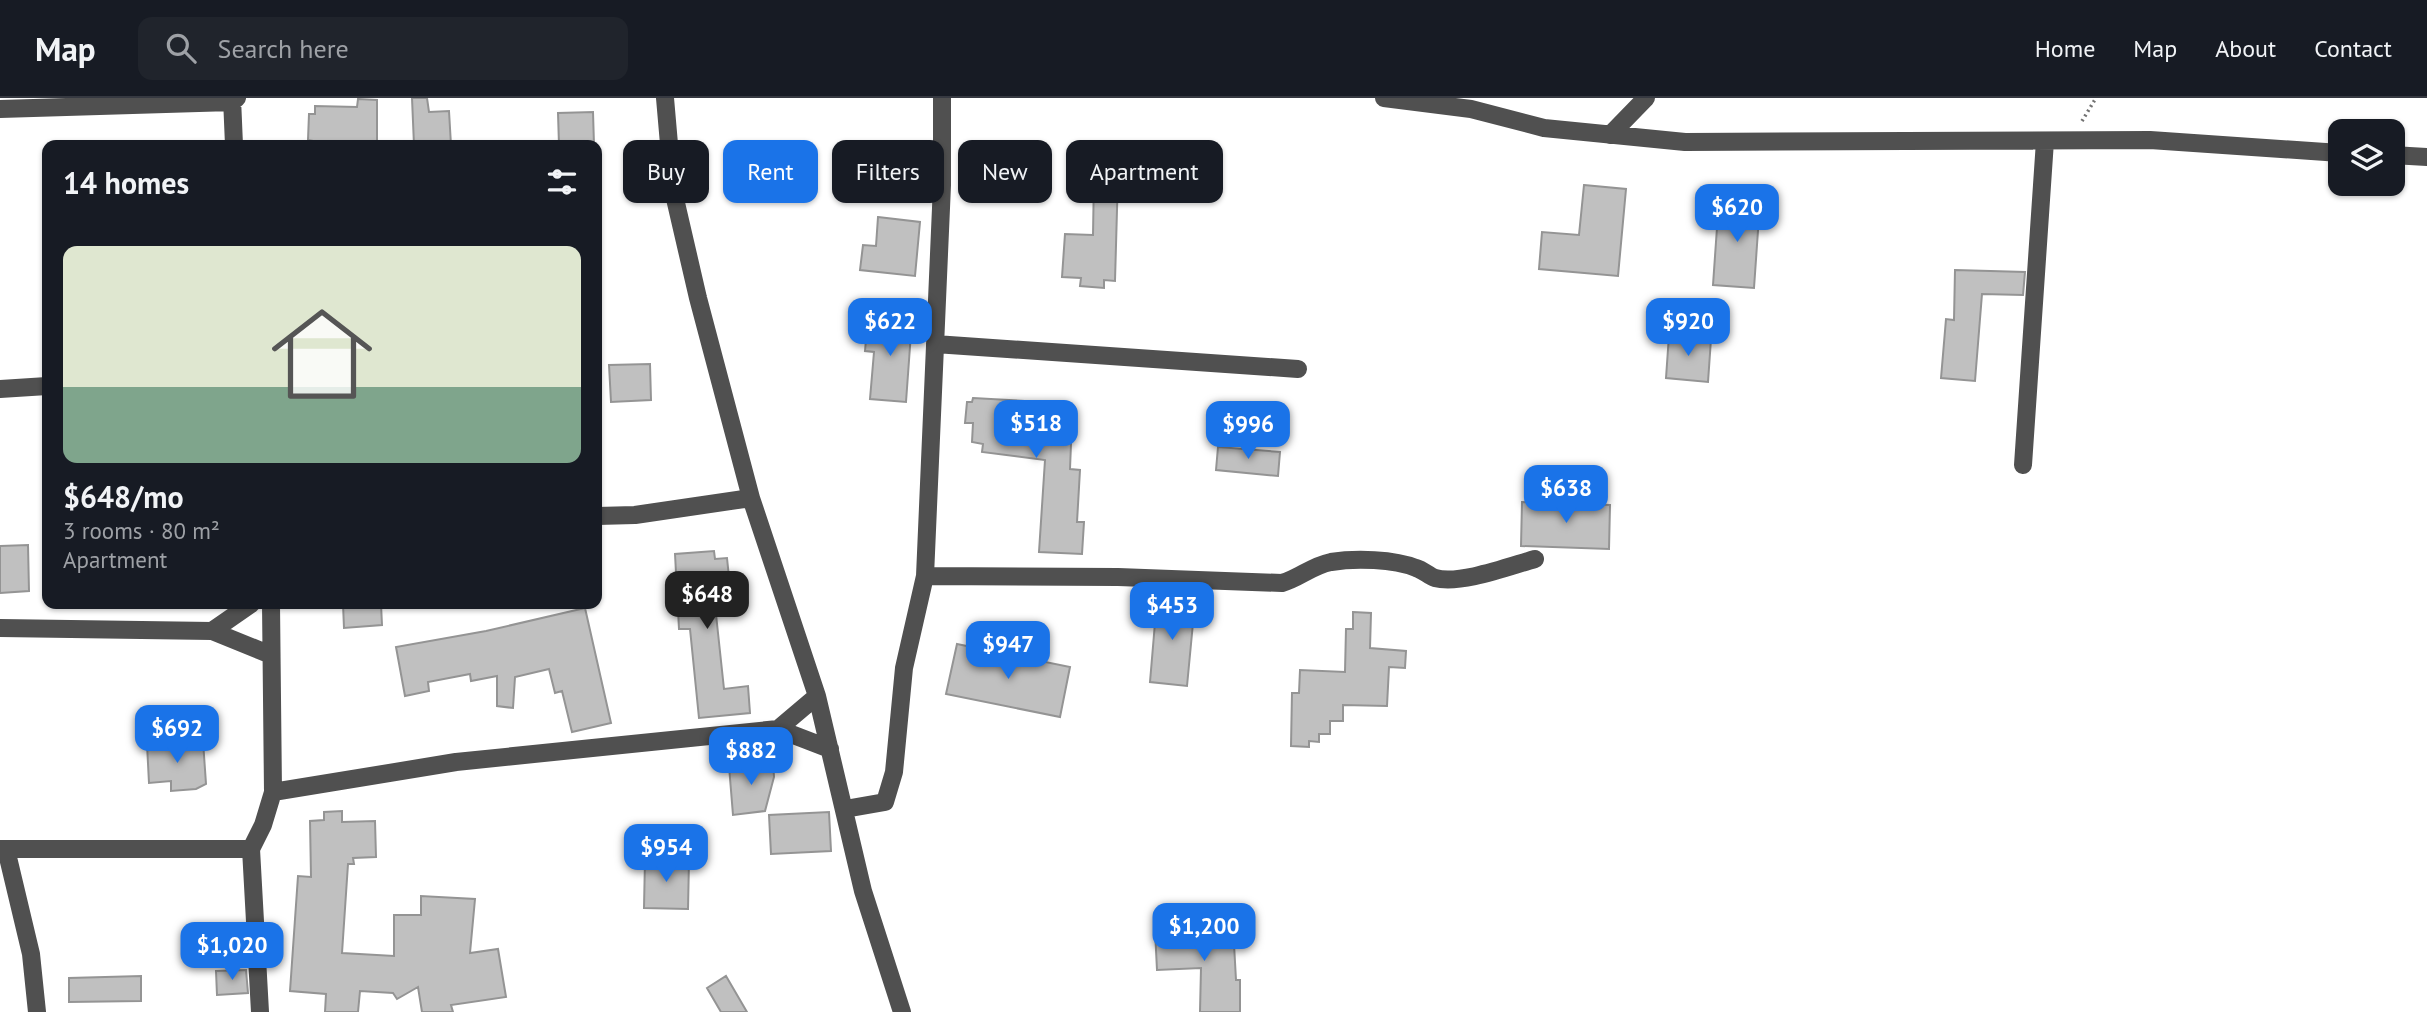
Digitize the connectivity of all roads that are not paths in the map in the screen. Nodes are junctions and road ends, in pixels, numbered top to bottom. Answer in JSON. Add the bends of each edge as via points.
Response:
{"nodes":[{"id":1,"x":665,"y":98,"type":"edge"},
{"id":2,"x":942,"y":98,"type":"edge"},
{"id":3,"x":1384,"y":98,"type":"edge"},
{"id":4,"x":1646,"y":98,"type":"edge"},
{"id":5,"x":234,"y":99,"type":"edge"},
{"id":6,"x":1459,"y":103,"type":"edge"},
{"id":7,"x":0,"y":109,"type":"edge"},
{"id":8,"x":1610,"y":135,"type":"junction"},
{"id":9,"x":234,"y":140,"type":"edge"},
{"id":10,"x":2045,"y":141,"type":"junction"},
{"id":11,"x":2328,"y":152,"type":"edge"},
{"id":12,"x":2405,"y":157,"type":"edge"},
{"id":13,"x":2423,"y":160,"type":"edge"},
{"id":14,"x":935,"y":344,"type":"junction"},
{"id":15,"x":1298,"y":369,"type":"dead end"},
{"id":16,"x":42,"y":386,"type":"edge"},
{"id":17,"x":0,"y":389,"type":"edge"},
{"id":18,"x":2023,"y":465,"type":"dead end"},
{"id":19,"x":751,"y":498,"type":"junction"},
{"id":20,"x":602,"y":516,"type":"edge"},
{"id":21,"x":1535,"y":559,"type":"dead end"},
{"id":22,"x":925,"y":576,"type":"junction"},
{"id":23,"x":244,"y":609,"type":"edge"},
{"id":24,"x":271,"y":609,"type":"edge"},
{"id":25,"x":0,"y":628,"type":"edge"},
{"id":26,"x":212,"y":631,"type":"junction"},
{"id":27,"x":271,"y":655,"type":"junction"},
{"id":28,"x":817,"y":695,"type":"junction"},
{"id":29,"x":778,"y":729,"type":"junction"},
{"id":30,"x":830,"y":749,"type":"junction"},
{"id":31,"x":273,"y":792,"type":"junction"},
{"id":32,"x":845,"y":809,"type":"junction"},
{"id":33,"x":3,"y":849,"type":"edge"},
{"id":34,"x":251,"y":849,"type":"junction"},
{"id":35,"x":37,"y":1012,"type":"edge"},
{"id":36,"x":260,"y":1012,"type":"edge"},
{"id":37,"x":902,"y":1012,"type":"edge"}],
"edges":[{"from":1,"to":19,"type":"street","via":[[673,190]]},
{"from":2,"to":14,"type":"street"},
{"from":3,"to":6,"type":"street"},
{"from":4,"to":8,"type":"street"},
{"from":5,"to":7,"type":"street"},
{"from":5,"to":9,"type":"street"},
{"from":6,"to":8,"type":"street","via":[[1544,128]]},
{"from":8,"to":10,"type":"street","via":[[1685,142]]},
{"from":10,"to":11,"type":"street","via":[[2150,140]]},
{"from":10,"to":18,"type":"street"},
{"from":12,"to":13,"type":"street"},
{"from":14,"to":15,"type":"street"},
{"from":14,"to":22,"type":"street"},
{"from":16,"to":17,"type":"street"},
{"from":19,"to":20,"type":"street"},
{"from":19,"to":28,"type":"street"},
{"from":21,"to":22,"type":"street","via":[[1458,578],[1435,578],[1400,564],[1332,562],[1282,583]]},
{"from":22,"to":32,"type":"street","via":[[904,668],[894,772],[885,802]]},
{"from":23,"to":26,"type":"street"},
{"from":24,"to":27,"type":"street"},
{"from":25,"to":26,"type":"street"},
{"from":26,"to":27,"type":"street"},
{"from":27,"to":31,"type":"street"},
{"from":28,"to":29,"type":"street"},
{"from":28,"to":30,"type":"street"},
{"from":29,"to":30,"type":"street"},
{"from":29,"to":31,"type":"street","via":[[456,762]]},
{"from":30,"to":32,"type":"street"},
{"from":31,"to":34,"type":"street"},
{"from":32,"to":37,"type":"street","via":[[863,891]]},
{"from":33,"to":34,"type":"street"},
{"from":33,"to":35,"type":"street","via":[[31,954]]},
{"from":34,"to":36,"type":"street"}]}
